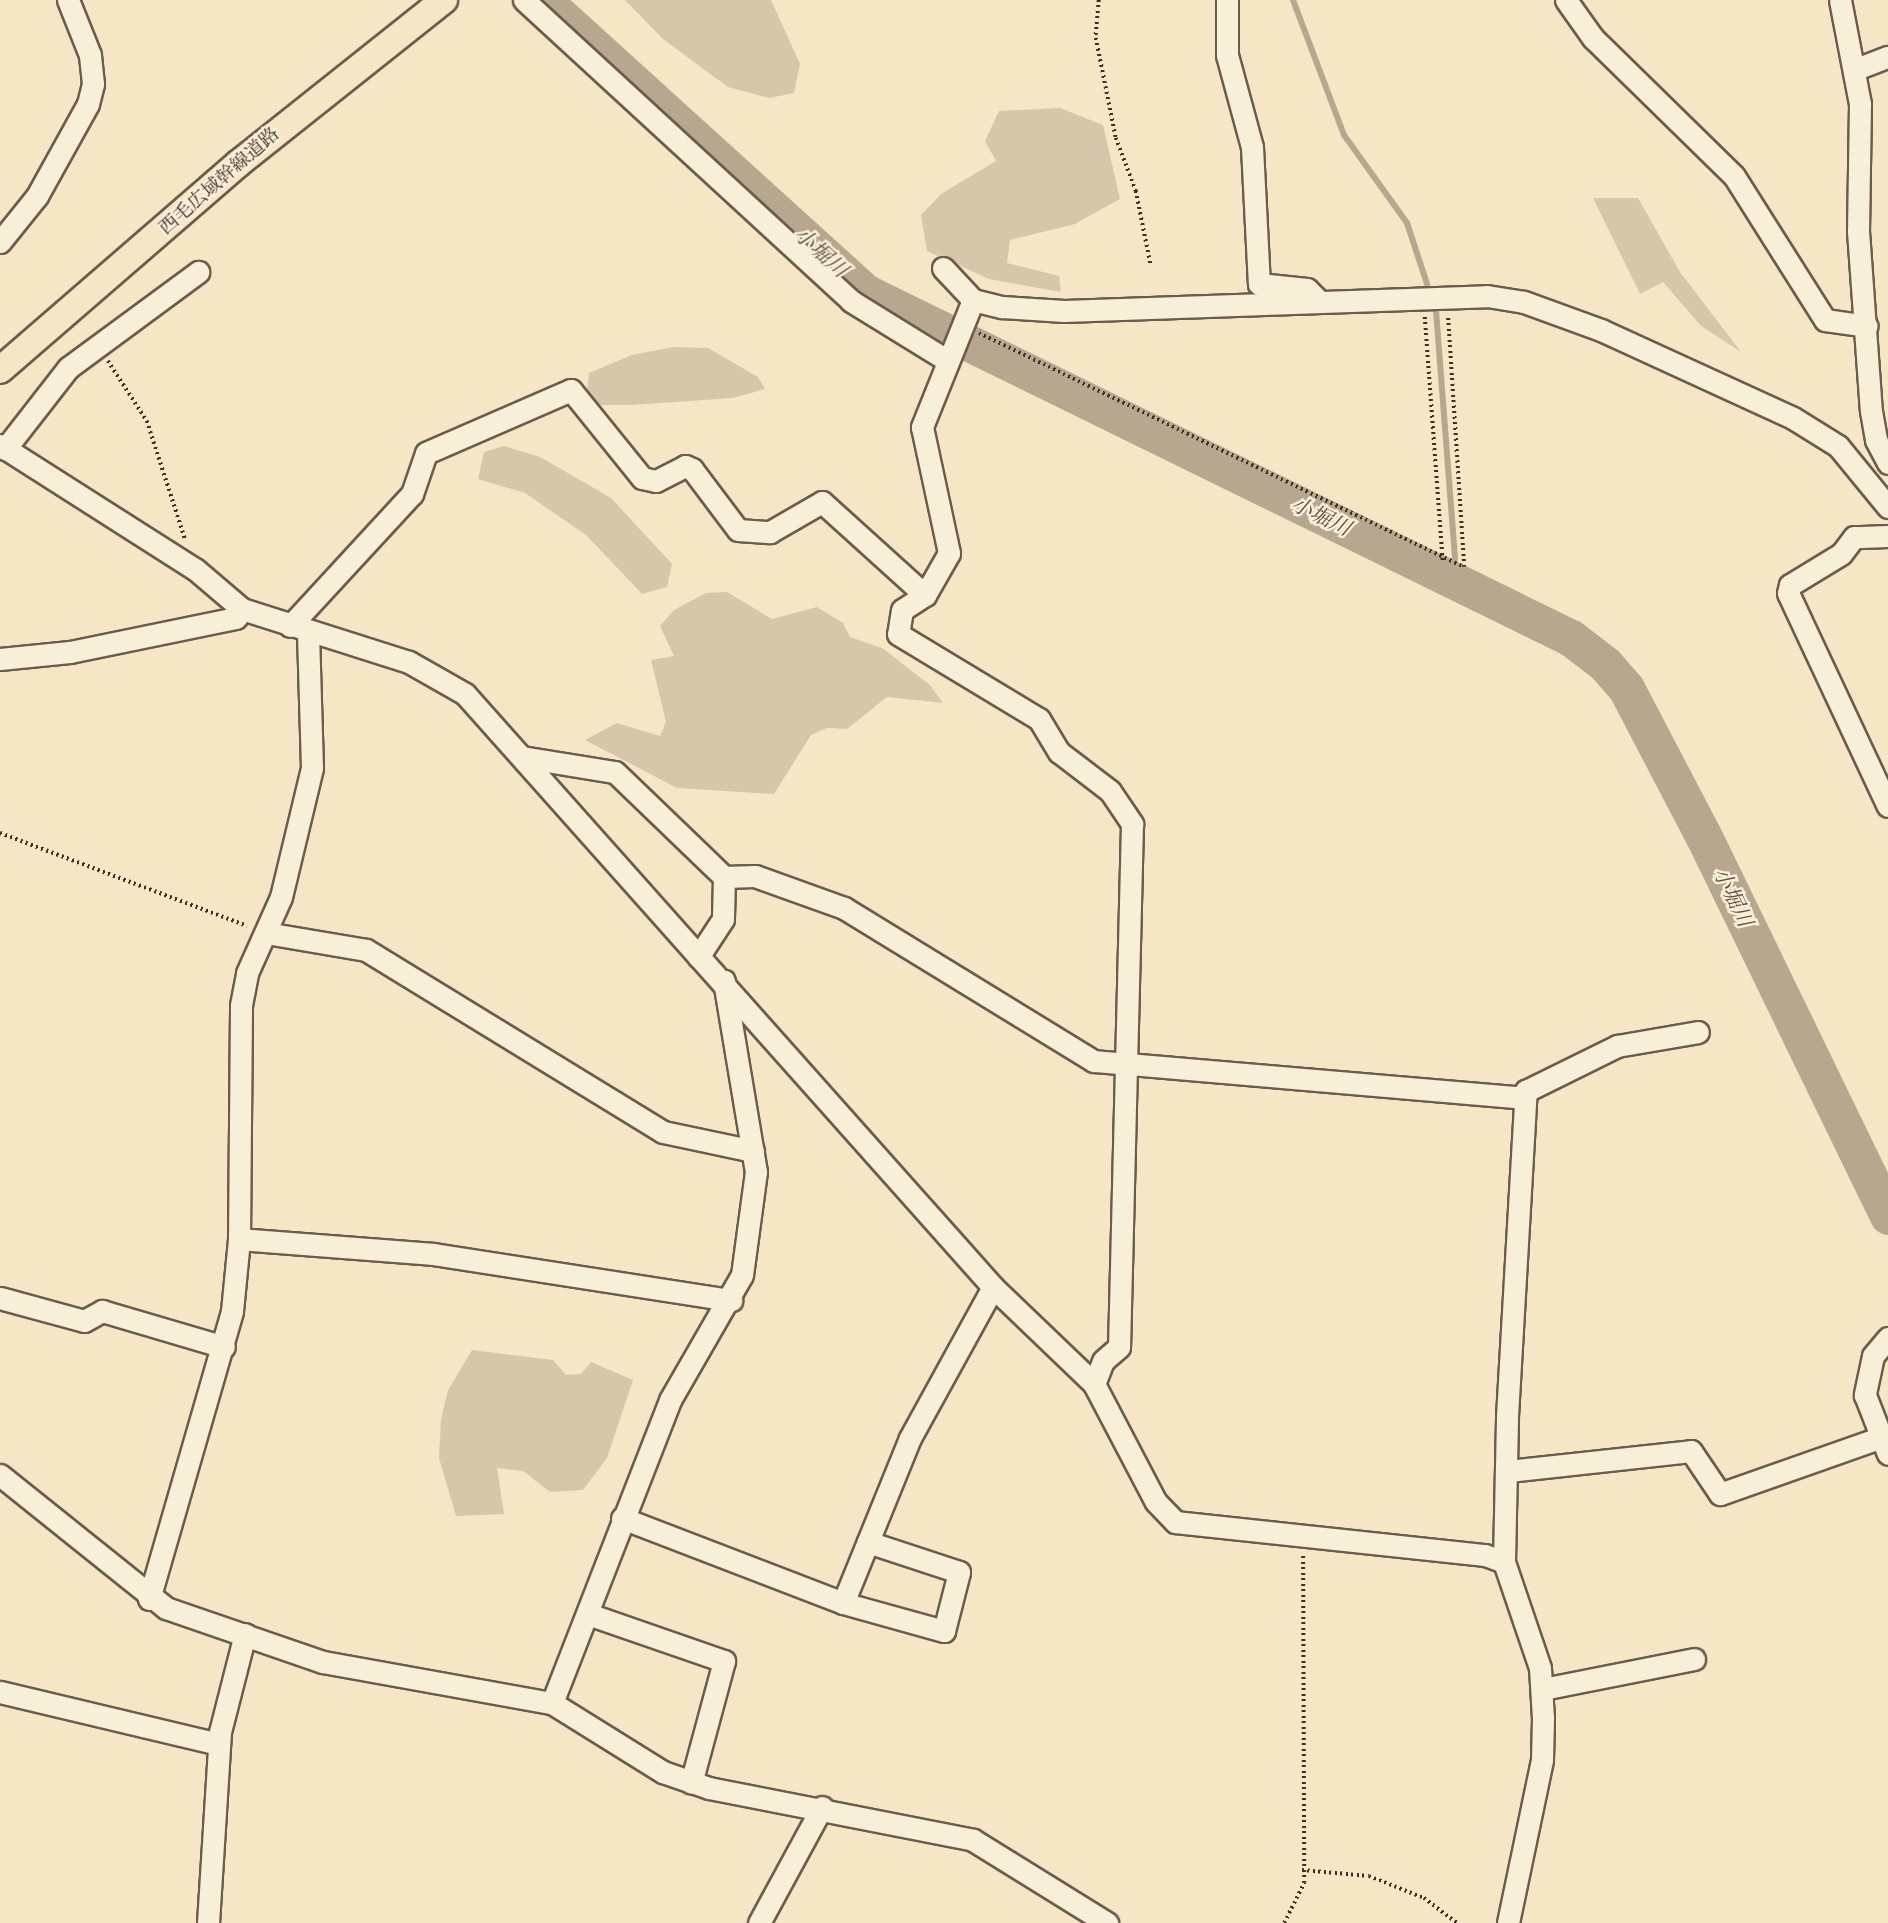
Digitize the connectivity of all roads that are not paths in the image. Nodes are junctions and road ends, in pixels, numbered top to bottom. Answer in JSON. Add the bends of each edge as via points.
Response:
{"nodes":[{"id":1,"x":68,"y":0,"type":"edge"},
{"id":2,"x":443,"y":0,"type":"edge"},
{"id":3,"x":524,"y":0,"type":"edge"},
{"id":4,"x":1227,"y":0,"type":"edge"},
{"id":5,"x":1566,"y":0,"type":"edge"},
{"id":6,"x":1840,"y":0,"type":"edge"},
{"id":7,"x":1888,"y":57,"type":"edge"},
{"id":8,"x":1856,"y":69,"type":"junction"},
{"id":9,"x":0,"y":242,"type":"edge"},
{"id":10,"x":943,"y":268,"type":"dead end"},
{"id":11,"x":198,"y":272,"type":"dead end"},
{"id":12,"x":973,"y":300,"type":"junction"},
{"id":13,"x":1319,"y":300,"type":"junction"},
{"id":14,"x":1867,"y":326,"type":"junction"},
{"id":15,"x":950,"y":357,"type":"junction"},
{"id":16,"x":0,"y":370,"type":"edge"},
{"id":17,"x":3,"y":447,"type":"edge"},
{"id":18,"x":1888,"y":463,"type":"edge"},
{"id":19,"x":1888,"y":507,"type":"edge"},
{"id":20,"x":1888,"y":536,"type":"edge"},
{"id":21,"x":925,"y":595,"type":"junction"},
{"id":22,"x":242,"y":609,"type":"junction"},
{"id":23,"x":299,"y":629,"type":"junction"},
{"id":24,"x":0,"y":659,"type":"edge"},
{"id":25,"x":522,"y":757,"type":"junction"},
{"id":26,"x":1888,"y":806,"type":"edge"},
{"id":27,"x":724,"y":877,"type":"junction"},
{"id":28,"x":266,"y":933,"type":"junction"},
{"id":29,"x":698,"y":957,"type":"junction"},
{"id":30,"x":723,"y":980,"type":"junction"},
{"id":31,"x":1698,"y":1032,"type":"dead end"},
{"id":32,"x":1127,"y":1066,"type":"junction"},
{"id":33,"x":1524,"y":1098,"type":"junction"},
{"id":34,"x":753,"y":1151,"type":"junction"},
{"id":35,"x":239,"y":1239,"type":"junction"},
{"id":36,"x":993,"y":1287,"type":"junction"},
{"id":37,"x":1,"y":1299,"type":"edge"},
{"id":38,"x":731,"y":1300,"type":"junction"},
{"id":39,"x":1888,"y":1338,"type":"edge"},
{"id":40,"x":224,"y":1347,"type":"junction"},
{"id":41,"x":1094,"y":1384,"type":"junction"},
{"id":42,"x":1885,"y":1445,"type":"edge"},
{"id":43,"x":1508,"y":1471,"type":"junction"},
{"id":44,"x":0,"y":1475,"type":"edge"},
{"id":45,"x":622,"y":1518,"type":"junction"},
{"id":46,"x":868,"y":1542,"type":"junction"},
{"id":47,"x":1504,"y":1562,"type":"junction"},
{"id":48,"x":149,"y":1599,"type":"junction"},
{"id":49,"x":843,"y":1603,"type":"junction"},
{"id":50,"x":588,"y":1614,"type":"junction"},
{"id":51,"x":245,"y":1634,"type":"junction"},
{"id":52,"x":1694,"y":1660,"type":"dead end"},
{"id":53,"x":1543,"y":1689,"type":"junction"},
{"id":54,"x":0,"y":1692,"type":"edge"},
{"id":55,"x":552,"y":1703,"type":"junction"},
{"id":56,"x":219,"y":1744,"type":"junction"},
{"id":57,"x":691,"y":1783,"type":"junction"},
{"id":58,"x":822,"y":1807,"type":"junction"},
{"id":59,"x":208,"y":1923,"type":"edge"},
{"id":60,"x":760,"y":1923,"type":"edge"},
{"id":61,"x":1107,"y":1923,"type":"edge"},
{"id":62,"x":1508,"y":1923,"type":"edge"}],
"edges":[{"from":1,"to":9,"type":"street","via":[[89,55],[93,84],[88,104],[37,196]]},
{"from":2,"to":16,"type":"main road","name":"西毛広域幹線道路","via":[[239,163]]},
{"from":3,"to":15,"type":"street","via":[[851,301]]},
{"from":4,"to":13,"type":"street","via":[[1227,55],[1252,146],[1259,284],[1307,289]]},
{"from":5,"to":14,"type":"street","via":[[1593,38],[1734,176],[1825,320]]},
{"from":6,"to":8,"type":"street"},
{"from":7,"to":8,"type":"street"},
{"from":8,"to":14,"type":"street","via":[[1858,230]]},
{"from":10,"to":12,"type":"street"},
{"from":11,"to":17,"type":"street","via":[[68,368]]},
{"from":12,"to":13,"type":"street","via":[[1064,311]]},
{"from":12,"to":15,"type":"street"},
{"from":13,"to":19,"type":"street","via":[[1487,296],[1544,309],[1738,390],[1838,446]]},
{"from":14,"to":18,"type":"street","via":[[1875,440]]},
{"from":15,"to":21,"type":"street","via":[[922,426],[948,553]]},
{"from":17,"to":22,"type":"street","via":[[195,569]]},
{"from":20,"to":26,"type":"street","via":[[1854,537],[1841,554],[1790,585],[1788,593]]},
{"from":21,"to":23,"type":"street","via":[[822,502],[770,532],[738,530],[692,469],[685,466],[656,481],[642,478],[571,390],[426,453],[412,494]]},
{"from":21,"to":32,"type":"street","via":[[899,618],[898,634],[1039,719],[1059,752],[1110,791],[1132,824],[1126,922]]},
{"from":22,"to":23,"type":"street"},
{"from":22,"to":24,"type":"street","via":[[236,618],[70,652]]},
{"from":23,"to":25,"type":"street","via":[[429,671],[465,694]]},
{"from":23,"to":28,"type":"street","via":[[312,768],[281,897]]},
{"from":25,"to":27,"type":"street","via":[[615,772]]},
{"from":25,"to":29,"type":"street"},
{"from":27,"to":29,"type":"street","via":[[723,919]]},
{"from":27,"to":32,"type":"street","via":[[755,876],[844,908],[1094,1062]]},
{"from":28,"to":34,"type":"street","via":[[366,950],[663,1132]]},
{"from":28,"to":35,"type":"street","via":[[247,973],[237,1048]]},
{"from":29,"to":30,"type":"street"},
{"from":30,"to":34,"type":"street"},
{"from":30,"to":36,"type":"street"},
{"from":31,"to":33,"type":"street","via":[[1617,1046],[1527,1091]]},
{"from":32,"to":33,"type":"street"},
{"from":32,"to":41,"type":"street","via":[[1119,1347],[1104,1361]]},
{"from":33,"to":43,"type":"street"},
{"from":34,"to":38,"type":"street","via":[[749,1244]]},
{"from":35,"to":38,"type":"street","via":[[433,1254]]},
{"from":35,"to":40,"type":"street"},
{"from":36,"to":41,"type":"street"},
{"from":36,"to":46,"type":"street","via":[[910,1438]]},
{"from":37,"to":40,"type":"street","via":[[84,1321],[102,1311]]},
{"from":38,"to":45,"type":"street","via":[[670,1400]]},
{"from":39,"to":42,"type":"street","via":[[1872,1356],[1865,1395]]},
{"from":40,"to":48,"type":"street"},
{"from":41,"to":47,"type":"street","via":[[1156,1502],[1175,1522],[1485,1555]]},
{"from":42,"to":43,"type":"street","via":[[1720,1494],[1691,1451]]},
{"from":43,"to":47,"type":"street"},
{"from":44,"to":48,"type":"street"},
{"from":45,"to":49,"type":"street"},
{"from":45,"to":50,"type":"street"},
{"from":46,"to":49,"type":"street"},
{"from":46,"to":49,"type":"street","via":[[959,1572],[944,1631]]},
{"from":47,"to":53,"type":"street"},
{"from":48,"to":51,"type":"street"},
{"from":50,"to":55,"type":"street"},
{"from":50,"to":57,"type":"street","via":[[724,1661]]},
{"from":51,"to":55,"type":"street","via":[[323,1662]]},
{"from":51,"to":56,"type":"street"},
{"from":52,"to":53,"type":"street"},
{"from":53,"to":62,"type":"street","via":[[1542,1760]]},
{"from":54,"to":56,"type":"street"},
{"from":55,"to":57,"type":"street","via":[[663,1772]]},
{"from":56,"to":59,"type":"street"},
{"from":57,"to":58,"type":"street"},
{"from":58,"to":60,"type":"street"},
{"from":58,"to":61,"type":"street","via":[[973,1840]]}]}
